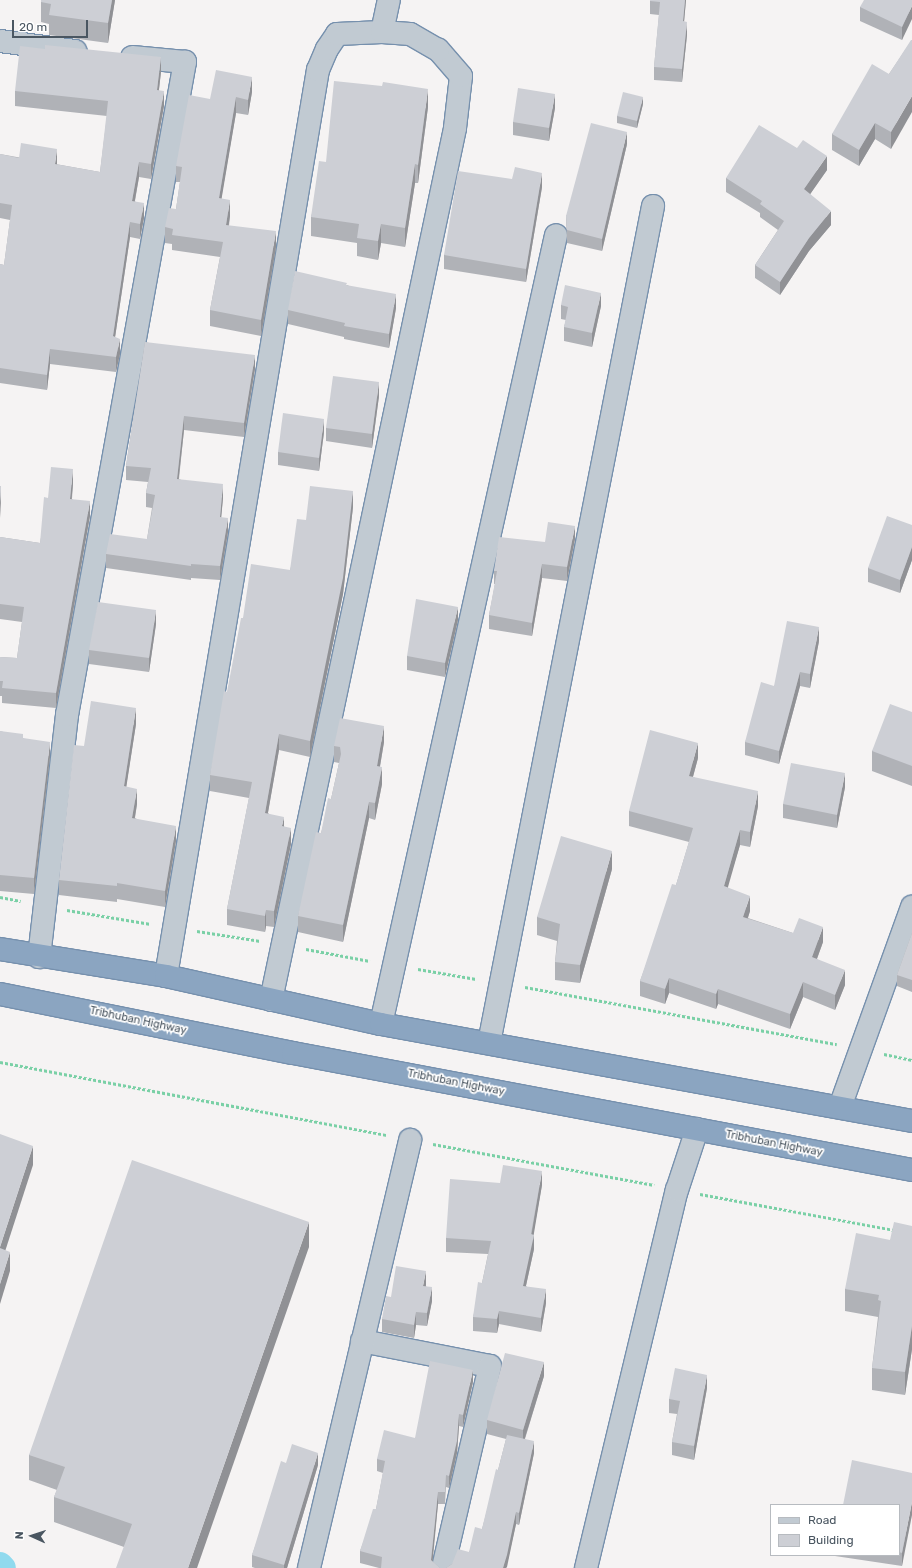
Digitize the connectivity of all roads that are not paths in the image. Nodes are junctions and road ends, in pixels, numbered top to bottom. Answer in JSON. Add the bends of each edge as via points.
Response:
{"nodes":[{"id":1,"x":388,"y":0,"type":"edge"},
{"id":2,"x":382,"y":32,"type":"junction"},
{"id":3,"x":0,"y":41,"type":"edge"},
{"id":4,"x":653,"y":206,"type":"dead end"},
{"id":5,"x":556,"y":235,"type":"dead end"},
{"id":6,"x":912,"y":907,"type":"edge"},
{"id":7,"x":0,"y":949,"type":"edge"},
{"id":8,"x":39,"y":957,"type":"junction"},
{"id":9,"x":166,"y":976,"type":"junction"},
{"id":10,"x":0,"y":994,"type":"edge"},
{"id":11,"x":271,"y":1000,"type":"junction"},
{"id":12,"x":381,"y":1024,"type":"junction"},
{"id":13,"x":489,"y":1043,"type":"junction"},
{"id":14,"x":840,"y":1107,"type":"junction"},
{"id":15,"x":912,"y":1121,"type":"edge"},
{"id":16,"x":697,"y":1129,"type":"junction"},
{"id":17,"x":410,"y":1140,"type":"road end"},
{"id":18,"x":912,"y":1170,"type":"edge"},
{"id":19,"x":362,"y":1341,"type":"junction"},
{"id":20,"x":309,"y":1568,"type":"edge"},
{"id":21,"x":443,"y":1568,"type":"edge"},
{"id":22,"x":586,"y":1568,"type":"edge"}],
"edges":[{"from":1,"to":2,"type":"street"},
{"from":2,"to":9,"type":"street","via":[[338,34],[327,49],[318,70]]},
{"from":2,"to":11,"type":"street","via":[[410,34],[438,50],[461,76],[456,128]]},
{"from":3,"to":8,"type":"street","via":[[185,62],[67,715]]},
{"from":4,"to":13,"type":"street"},
{"from":5,"to":12,"type":"street"},
{"from":6,"to":14,"type":"street"},
{"from":7,"to":8,"type":"highway"},
{"from":8,"to":9,"type":"highway"},
{"from":9,"to":11,"type":"highway"},
{"from":10,"to":16,"type":"highway","name":"Tribhuban Highway","via":[[293,1053]]},
{"from":11,"to":12,"type":"highway"},
{"from":12,"to":13,"type":"highway"},
{"from":13,"to":14,"type":"highway"},
{"from":14,"to":15,"type":"highway"},
{"from":16,"to":18,"type":"highway","name":"Tribhuban Highway"},
{"from":16,"to":22,"type":"street","via":[[677,1190]]},
{"from":17,"to":19,"type":"street"},
{"from":19,"to":20,"type":"street"},
{"from":19,"to":21,"type":"street","via":[[490,1366]]}]}
